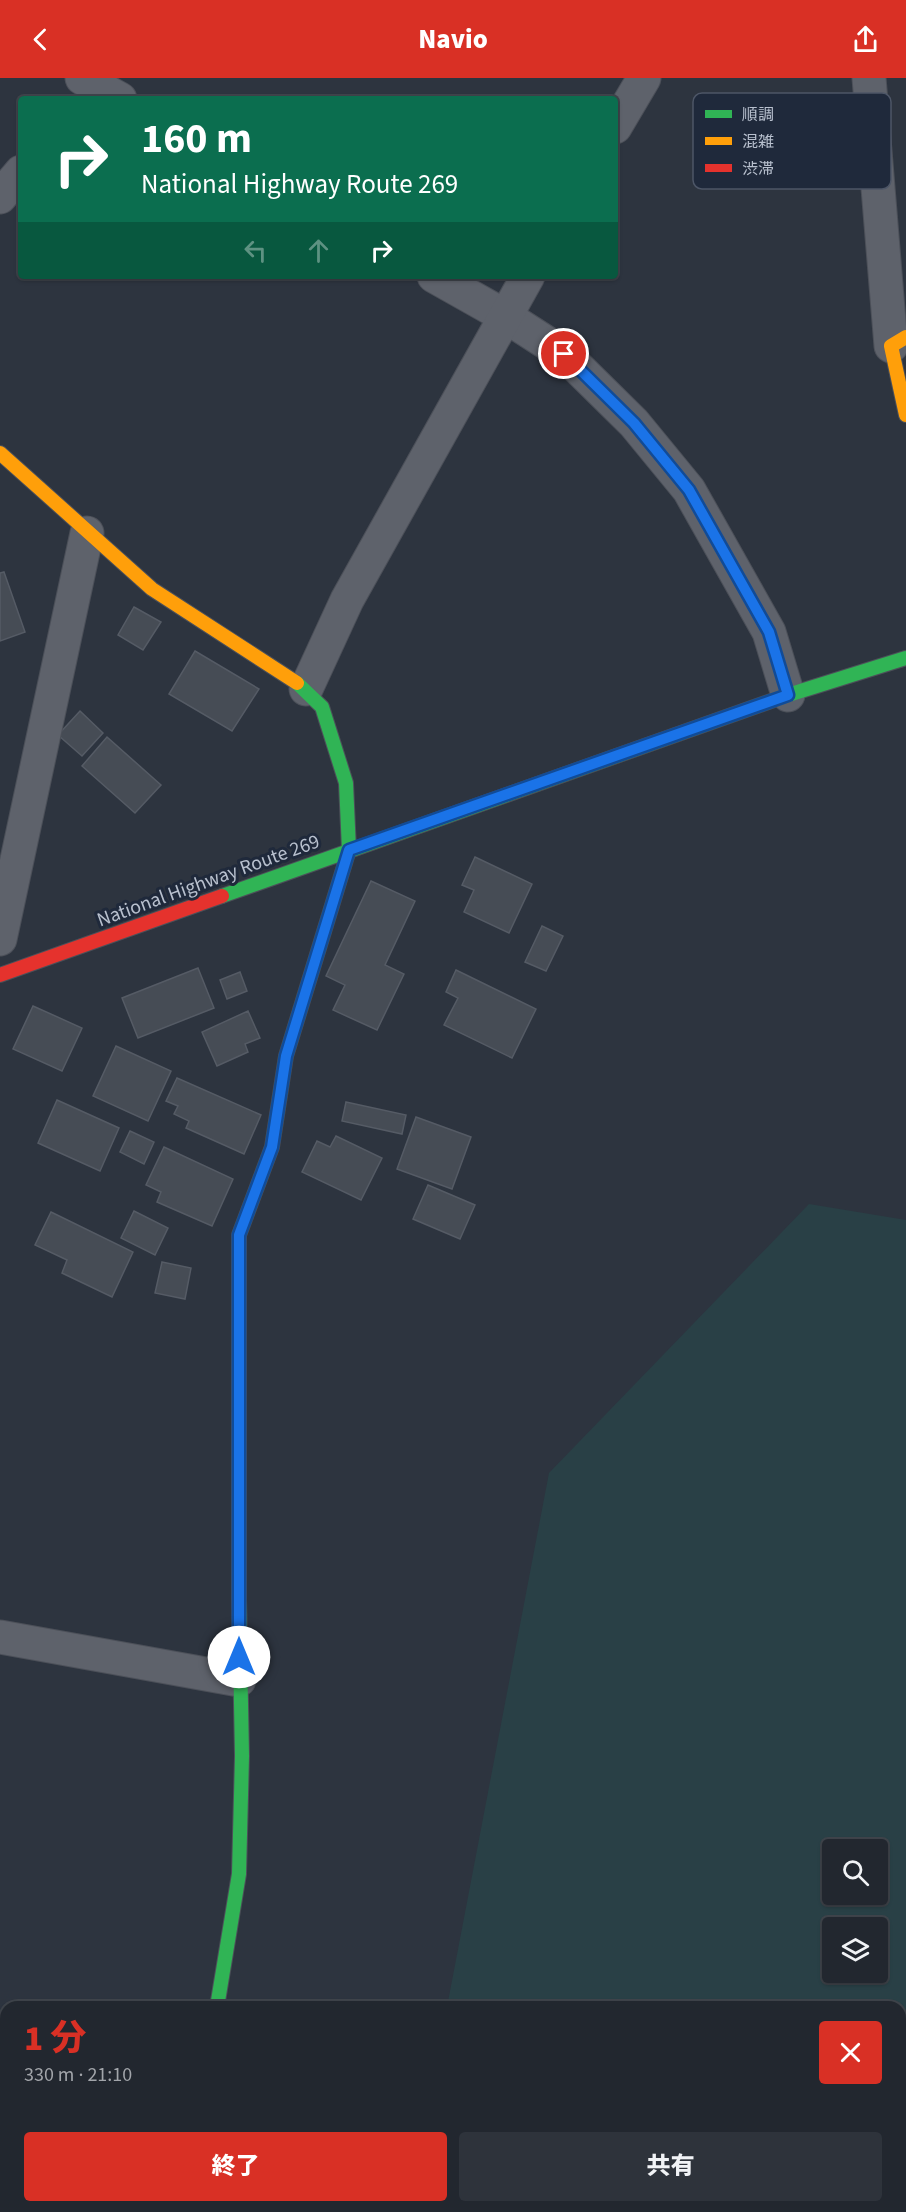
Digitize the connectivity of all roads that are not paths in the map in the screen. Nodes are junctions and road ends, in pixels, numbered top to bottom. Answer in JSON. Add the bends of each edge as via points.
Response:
{"nodes":[{"id":1,"x":644,"y":78,"type":"edge"},
{"id":2,"x":869,"y":78,"type":"edge"},
{"id":3,"x":871,"y":93,"type":"edge"},
{"id":4,"x":618,"y":122,"type":"edge"},
{"id":5,"x":18,"y":176,"type":"edge"},
{"id":6,"x":881,"y":189,"type":"edge"},
{"id":7,"x":0,"y":197,"type":"edge"},
{"id":8,"x":439,"y":279,"type":"edge"},
{"id":9,"x":526,"y":279,"type":"edge"},
{"id":10,"x":505,"y":316,"type":"junction"},
{"id":11,"x":898,"y":341,"type":"edge"},
{"id":12,"x":906,"y":416,"type":"edge"},
{"id":13,"x":0,"y":453,"type":"edge"},
{"id":14,"x":87,"y":533,"type":"junction"},
{"id":15,"x":906,"y":658,"type":"edge"},
{"id":16,"x":306,"y":689,"type":"junction"},
{"id":17,"x":788,"y":695,"type":"junction"},
{"id":18,"x":349,"y":850,"type":"junction"},
{"id":19,"x":0,"y":939,"type":"edge"},
{"id":20,"x":0,"y":975,"type":"edge"},
{"id":21,"x":0,"y":1637,"type":"edge"},
{"id":22,"x":239,"y":1680,"type":"junction"},
{"id":23,"x":219,"y":2001,"type":"edge"}],
"edges":[{"from":1,"to":4,"type":"street"},
{"from":2,"to":3,"type":"street"},
{"from":5,"to":7,"type":"street"},
{"from":6,"to":11,"type":"street"},
{"from":8,"to":10,"type":"street"},
{"from":9,"to":10,"type":"street"},
{"from":10,"to":16,"type":"street","via":[[347,600]]},
{"from":10,"to":17,"type":"street","via":[[564,354],[634,423],[689,490],[769,632]]},
{"from":11,"to":12,"type":"main road"},
{"from":13,"to":14,"type":"main road"},
{"from":14,"to":16,"type":"main road","via":[[152,589]]},
{"from":14,"to":19,"type":"street"},
{"from":15,"to":17,"type":"main road","name":"National Highway Route 269"},
{"from":16,"to":18,"type":"main road","via":[[322,707],[346,783]]},
{"from":17,"to":18,"type":"main road","name":"National Highway Route 269"},
{"from":18,"to":20,"type":"main road","name":"National Highway Route 269"},
{"from":18,"to":22,"type":"main road","via":[[286,1056],[272,1147],[239,1235]]},
{"from":21,"to":22,"type":"street"},
{"from":22,"to":23,"type":"main road","via":[[239,1874]]}]}
